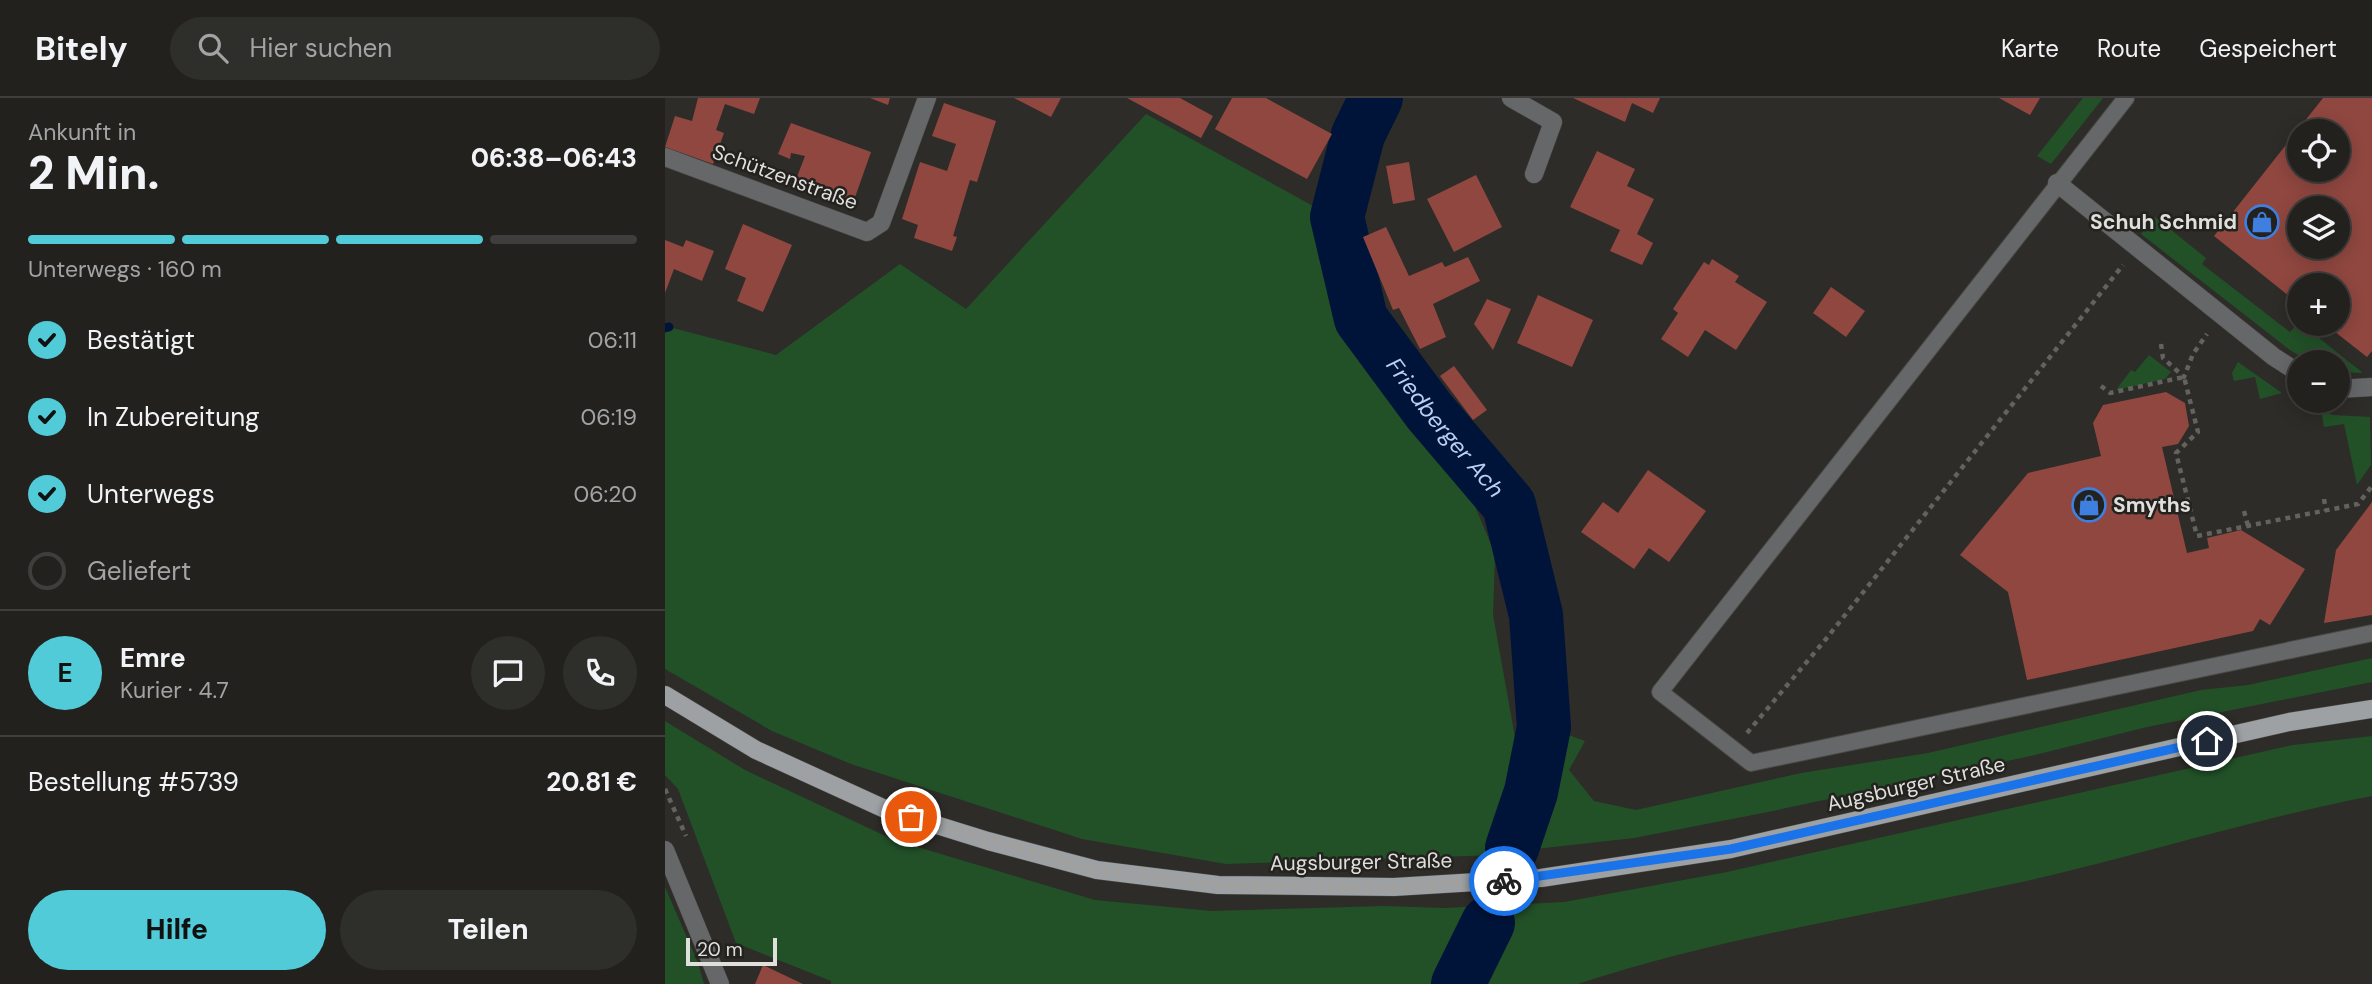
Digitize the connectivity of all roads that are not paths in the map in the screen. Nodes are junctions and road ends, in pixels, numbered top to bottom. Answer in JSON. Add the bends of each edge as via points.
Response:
{"nodes":[{"id":1,"x":927,"y":98,"type":"edge"},
{"id":2,"x":1511,"y":98,"type":"edge"},
{"id":3,"x":2126,"y":98,"type":"edge"},
{"id":4,"x":665,"y":157,"type":"edge"},
{"id":5,"x":1534,"y":174,"type":"dead end"},
{"id":6,"x":2057,"y":183,"type":"junction"},
{"id":7,"x":2287,"y":365,"type":"edge"},
{"id":8,"x":2372,"y":387,"type":"edge"},
{"id":9,"x":2350,"y":388,"type":"edge"},
{"id":10,"x":2372,"y":633,"type":"edge"},
{"id":11,"x":665,"y":695,"type":"edge"},
{"id":12,"x":2372,"y":709,"type":"edge"},
{"id":13,"x":665,"y":850,"type":"edge"},
{"id":14,"x":720,"y":984,"type":"edge"}],
"edges":[{"from":1,"to":4,"type":"street","name":"Schützenstraße","via":[[881,223],[867,232]]},
{"from":2,"to":5,"type":"street","via":[[1553,122]]},
{"from":3,"to":6,"type":"lane"},
{"from":6,"to":7,"type":"street"},
{"from":6,"to":10,"type":"lane","via":[[1660,692],[1751,763]]},
{"from":8,"to":9,"type":"street"},
{"from":11,"to":12,"type":"main road","name":"Augsburger Straße","via":[[756,750],[885,809],[1097,870],[1218,885],[1394,887],[1541,878],[1731,849],[2289,722]]},
{"from":13,"to":14,"type":"street"}]}
